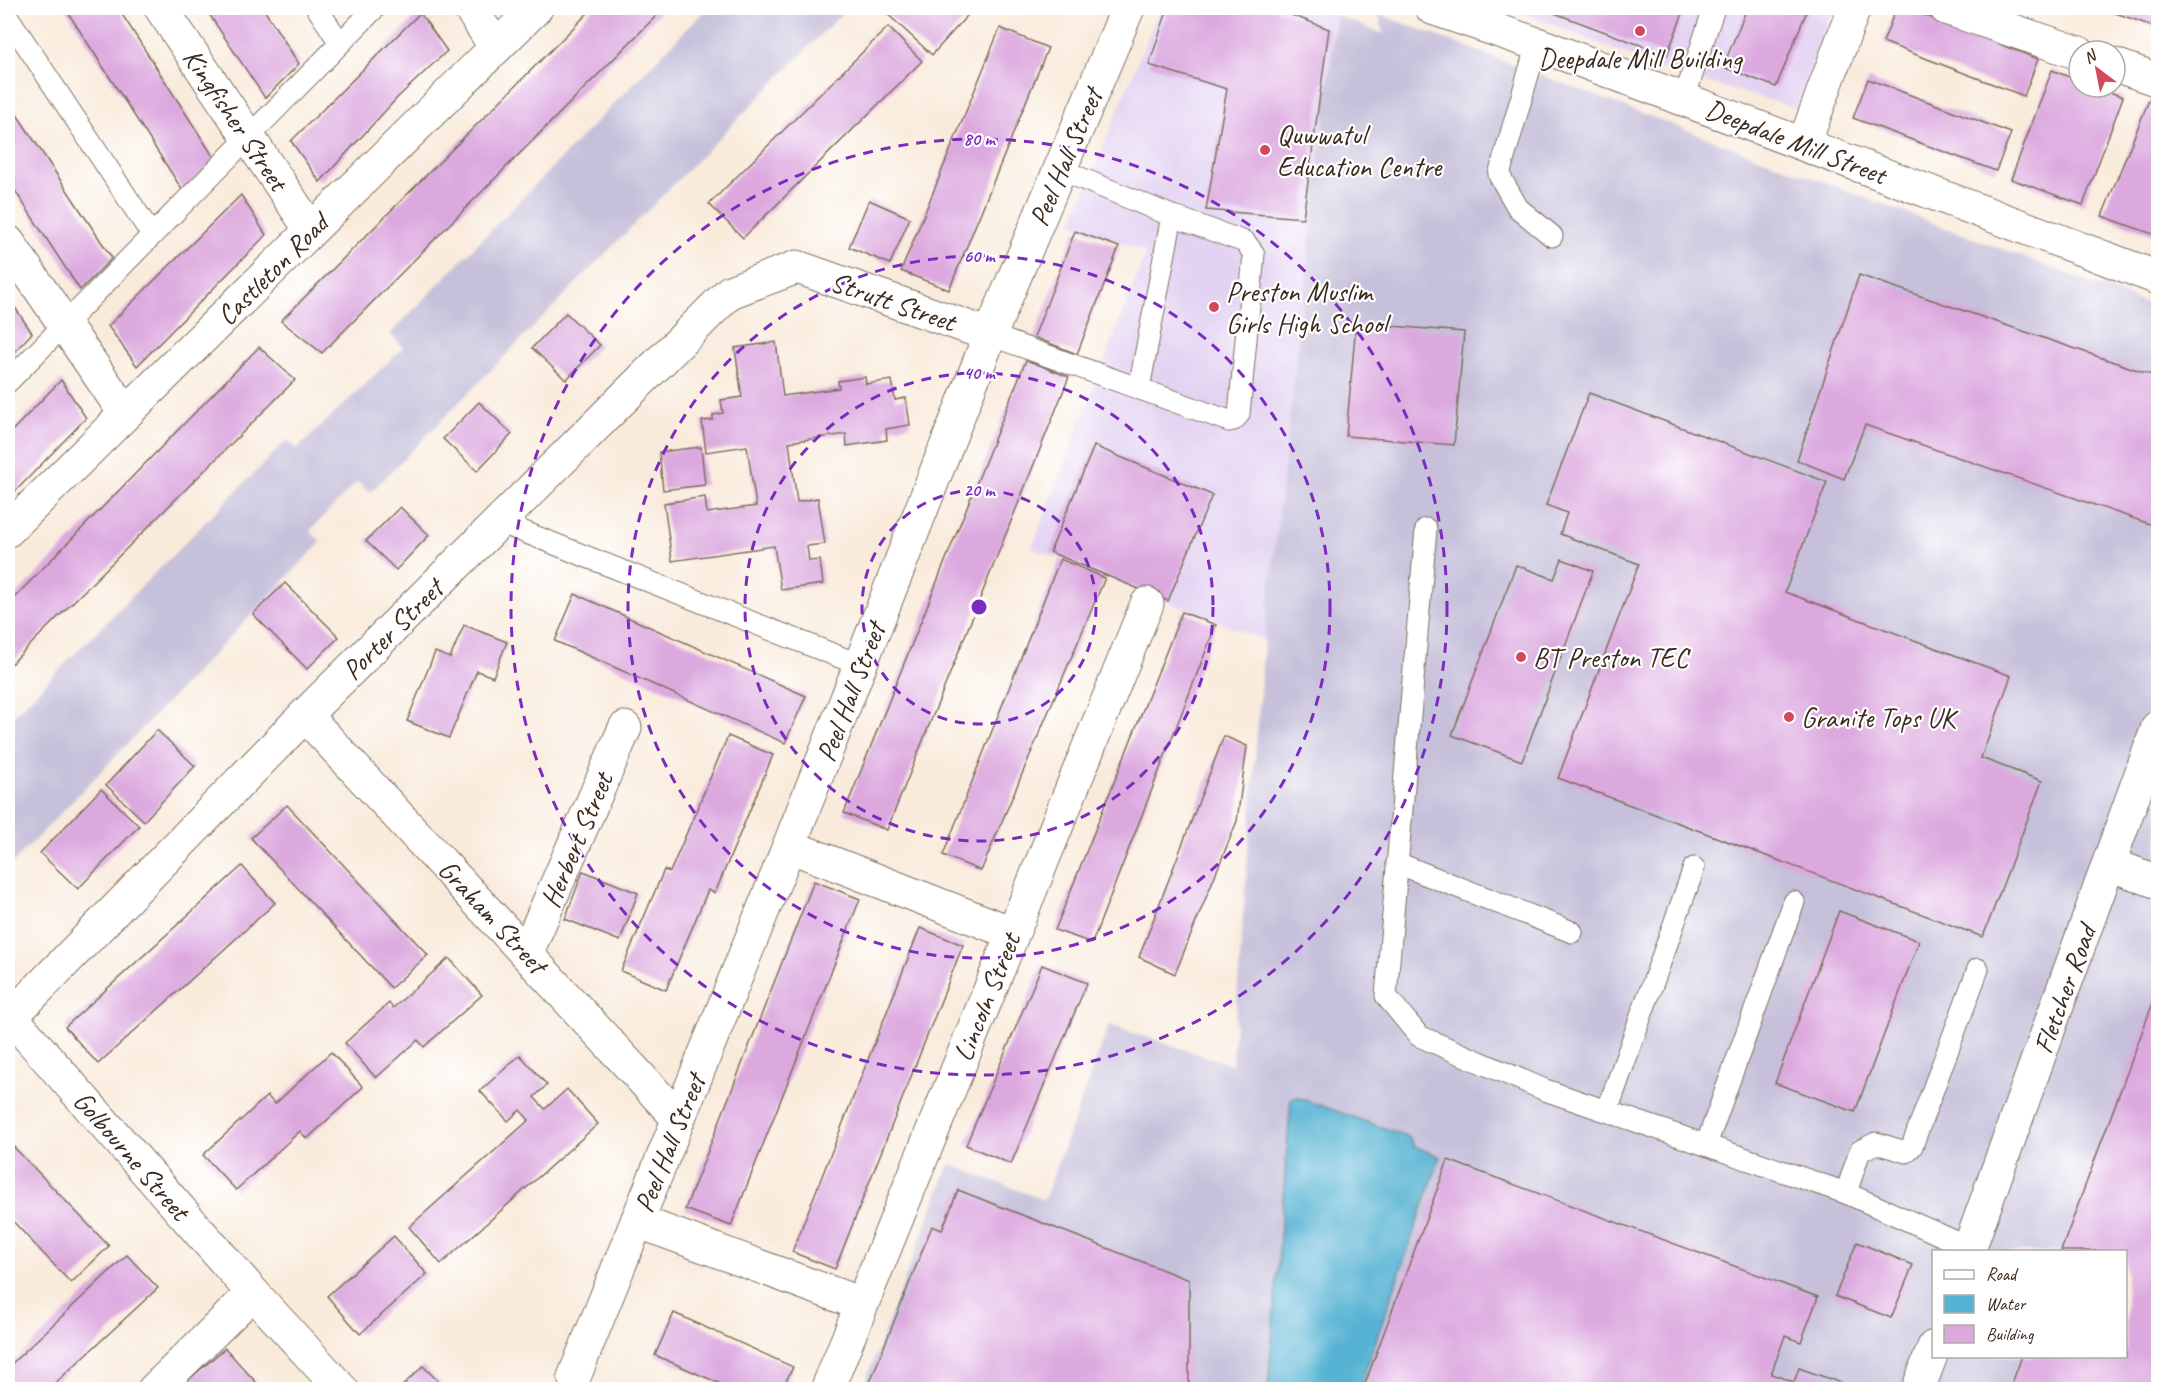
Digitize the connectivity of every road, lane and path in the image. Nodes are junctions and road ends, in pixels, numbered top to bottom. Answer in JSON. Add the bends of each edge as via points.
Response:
{"nodes":[{"id":1,"x":161,"y":8,"type":"edge"},
{"id":2,"x":317,"y":8,"type":"edge"},
{"id":3,"x":375,"y":8,"type":"edge"},
{"id":4,"x":470,"y":8,"type":"edge"},
{"id":5,"x":536,"y":8,"type":"edge"},
{"id":6,"x":1128,"y":8,"type":"edge"},
{"id":7,"x":1432,"y":8,"type":"edge"},
{"id":8,"x":1714,"y":8,"type":"edge"},
{"id":9,"x":1854,"y":8,"type":"edge"},
{"id":10,"x":1946,"y":8,"type":"edge"},
{"id":11,"x":8,"y":17,"type":"edge"},
{"id":12,"x":340,"y":43,"type":"junction"},
{"id":13,"x":1538,"y":44,"type":"junction"},
{"id":14,"x":496,"y":47,"type":"junction"},
{"id":15,"x":2067,"y":49,"type":"edge"},
{"id":16,"x":2127,"y":69,"type":"edge"},
{"id":17,"x":2158,"y":80,"type":"edge"},
{"id":18,"x":1684,"y":99,"type":"junction"},
{"id":19,"x":248,"y":137,"type":"junction"},
{"id":20,"x":1804,"y":144,"type":"junction"},
{"id":21,"x":1059,"y":169,"type":"junction"},
{"id":22,"x":1172,"y":216,"type":"junction"},
{"id":23,"x":311,"y":230,"type":"junction"},
{"id":24,"x":152,"y":235,"type":"junction"},
{"id":25,"x":1552,"y":236,"type":"dead end"},
{"id":26,"x":8,"y":242,"type":"edge"},
{"id":27,"x":797,"y":267,"type":"joint"},
{"id":28,"x":2158,"y":278,"type":"edge"},
{"id":29,"x":64,"y":325,"type":"junction"},
{"id":30,"x":990,"y":334,"type":"junction"},
{"id":31,"x":8,"y":382,"type":"edge"},
{"id":32,"x":1139,"y":388,"type":"junction"},
{"id":33,"x":125,"y":413,"type":"junction"},
{"id":34,"x":499,"y":522,"type":"junction"},
{"id":35,"x":1426,"y":529,"type":"dead end"},
{"id":36,"x":8,"y":530,"type":"edge"},
{"id":37,"x":1147,"y":604,"type":"dead end"},
{"id":38,"x":860,"y":665,"type":"junction"},
{"id":39,"x":305,"y":715,"type":"junction"},
{"id":40,"x":2158,"y":727,"type":"edge"},
{"id":41,"x":625,"y":728,"type":"dead end"},
{"id":42,"x":789,"y":846,"type":"junction"},
{"id":43,"x":1397,"y":864,"type":"junction"},
{"id":44,"x":2109,"y":864,"type":"junction"},
{"id":45,"x":1694,"y":868,"type":"dead end"},
{"id":46,"x":2158,"y":882,"type":"edge"},
{"id":47,"x":1794,"y":902,"type":"dead end"},
{"id":48,"x":1572,"y":932,"type":"dead end"},
{"id":49,"x":1012,"y":933,"type":"junction"},
{"id":50,"x":527,"y":952,"type":"junction"},
{"id":51,"x":1978,"y":969,"type":"dead end"},
{"id":52,"x":9,"y":1018,"type":"edge"},
{"id":53,"x":1607,"y":1111,"type":"junction"},
{"id":54,"x":678,"y":1118,"type":"junction"},
{"id":55,"x":1706,"y":1145,"type":"junction"},
{"id":56,"x":1846,"y":1193,"type":"junction"},
{"id":57,"x":637,"y":1221,"type":"junction"},
{"id":58,"x":1969,"y":1250,"type":"edge"},
{"id":59,"x":253,"y":1293,"type":"junction"},
{"id":60,"x":861,"y":1304,"type":"junction"},
{"id":61,"x":1932,"y":1352,"type":"edge"},
{"id":62,"x":573,"y":1377,"type":"dead end"},
{"id":63,"x":154,"y":1389,"type":"edge"},
{"id":64,"x":342,"y":1389,"type":"edge"},
{"id":65,"x":827,"y":1389,"type":"edge"},
{"id":66,"x":1918,"y":1389,"type":"edge"}],
"edges":[{"from":1,"to":19,"type":"street","name":"Kingfisher Street"},
{"from":2,"to":12,"type":"lane"},
{"from":3,"to":12,"type":"lane"},
{"from":4,"to":14,"type":"street"},
{"from":5,"to":14,"type":"street","name":"Castleton Road"},
{"from":6,"to":21,"type":"street","name":"Peel Hall Street"},
{"from":7,"to":13,"type":"street","name":"Deepdale Mill Street"},
{"from":8,"to":18,"type":"lane"},
{"from":9,"to":20,"type":"street"},
{"from":10,"to":15,"type":"street"},
{"from":11,"to":24,"type":"lane"},
{"from":12,"to":19,"type":"lane"},
{"from":13,"to":18,"type":"street","name":"Deepdale Mill Street"},
{"from":13,"to":25,"type":"lane","via":[[1499,175],[1518,208]]},
{"from":14,"to":23,"type":"street","name":"Castleton Road"},
{"from":16,"to":17,"type":"street"},
{"from":18,"to":20,"type":"street","name":"Deepdale Mill Street"},
{"from":19,"to":23,"type":"street","name":"Kingfisher Street"},
{"from":19,"to":24,"type":"lane"},
{"from":20,"to":28,"type":"street","name":"Deepdale Mill Street"},
{"from":21,"to":22,"type":"lane"},
{"from":21,"to":30,"type":"street","name":"Peel Hall Street"},
{"from":22,"to":32,"type":"lane"},
{"from":22,"to":32,"type":"lane","via":[[1245,242],[1254,254],[1239,414],[1229,421]]},
{"from":23,"to":33,"type":"street","name":"Castleton Road"},
{"from":24,"to":29,"type":"lane"},
{"from":26,"to":29,"type":"street"},
{"from":27,"to":30,"type":"street","name":"Strutt Street"},
{"from":27,"to":34,"type":"street","name":"Porter Street","via":[[730,292]]},
{"from":29,"to":31,"type":"lane"},
{"from":29,"to":33,"type":"street"},
{"from":30,"to":32,"type":"lane"},
{"from":30,"to":38,"type":"street","name":"Peel Hall Street"},
{"from":33,"to":36,"type":"street","name":"Castleton Road"},
{"from":34,"to":38,"type":"lane"},
{"from":34,"to":39,"type":"street","name":"Porter Street"},
{"from":35,"to":43,"type":"lane"},
{"from":37,"to":49,"type":"street","name":"Lincoln Street"},
{"from":38,"to":42,"type":"street","name":"Peel Hall Street"},
{"from":39,"to":50,"type":"street","name":"Graham Street"},
{"from":39,"to":52,"type":"street","name":"Porter Street"},
{"from":40,"to":44,"type":"street","name":"Fletcher Road"},
{"from":41,"to":50,"type":"street","name":"Herbert Street"},
{"from":42,"to":49,"type":"street"},
{"from":42,"to":54,"type":"street","name":"Peel Hall Street"},
{"from":43,"to":48,"type":"lane"},
{"from":43,"to":53,"type":"lane","via":[[1386,996],[1419,1036],[1545,1090]]},
{"from":44,"to":46,"type":"street"},
{"from":44,"to":58,"type":"street","name":"Fletcher Road"},
{"from":45,"to":53,"type":"lane"},
{"from":47,"to":55,"type":"lane"},
{"from":49,"to":60,"type":"street","name":"Lincoln Street"},
{"from":50,"to":54,"type":"street","name":"Graham Street"},
{"from":51,"to":56,"type":"lane","via":[[1912,1146],[1906,1152],[1876,1143],[1860,1151]]},
{"from":52,"to":59,"type":"street","name":"Golbourne Street"},
{"from":53,"to":55,"type":"lane"},
{"from":54,"to":57,"type":"street","name":"Peel Hall Street"},
{"from":55,"to":56,"type":"lane"},
{"from":56,"to":58,"type":"lane"},
{"from":57,"to":60,"type":"street"},
{"from":57,"to":62,"type":"street","name":"Peel Hall Street"},
{"from":59,"to":63,"type":"street"},
{"from":59,"to":64,"type":"street","name":"Golbourne Street"},
{"from":60,"to":65,"type":"street","name":"Lincoln Street"},
{"from":61,"to":66,"type":"street"}]}
